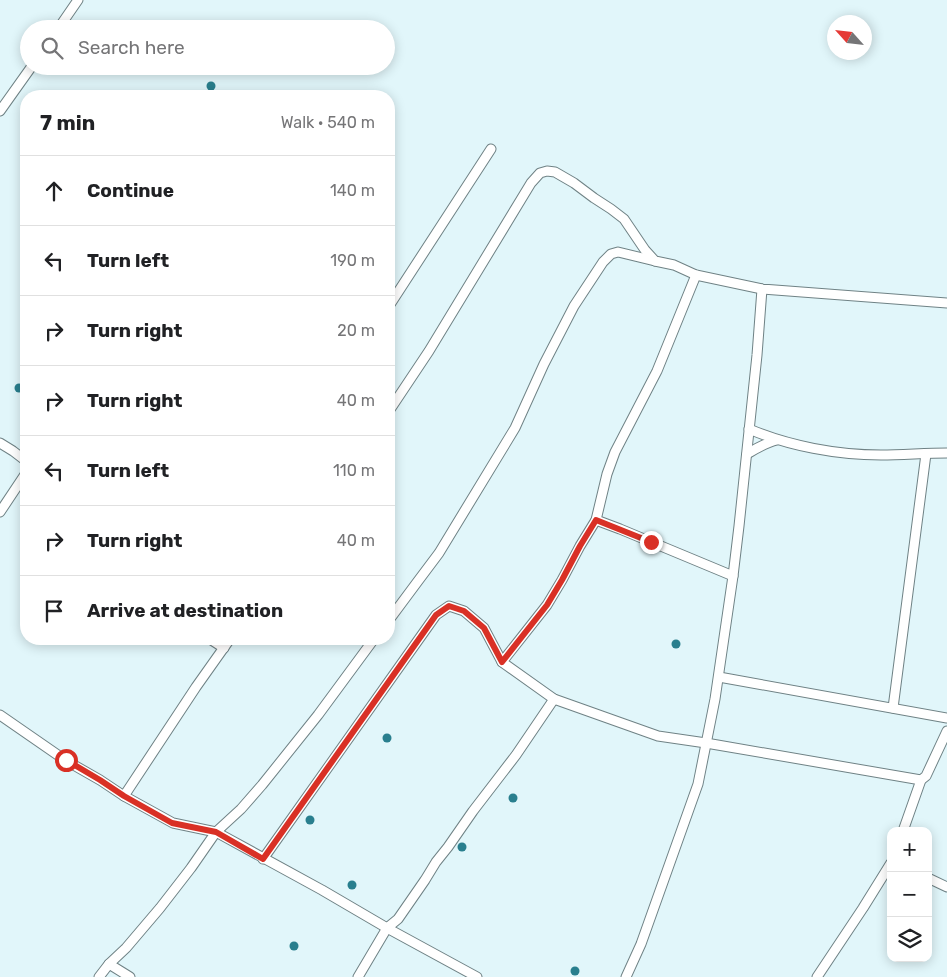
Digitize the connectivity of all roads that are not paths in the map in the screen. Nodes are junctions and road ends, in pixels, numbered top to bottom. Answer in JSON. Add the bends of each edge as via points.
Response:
{"nodes":[{"id":1,"x":78,"y":0,"type":"edge"},
{"id":2,"x":64,"y":20,"type":"edge"},
{"id":3,"x":26,"y":75,"type":"edge"},
{"id":4,"x":0,"y":112,"type":"edge"},
{"id":5,"x":491,"y":149,"type":"dead end"},
{"id":6,"x":655,"y":261,"type":"junction"},
{"id":7,"x":696,"y":275,"type":"junction"},
{"id":8,"x":762,"y":289,"type":"junction"},
{"id":9,"x":395,"y":297,"type":"edge"},
{"id":10,"x":947,"y":303,"type":"edge"},
{"id":11,"x":395,"y":402,"type":"edge"},
{"id":12,"x":749,"y":430,"type":"junction"},
{"id":13,"x":777,"y":440,"type":"junction"},
{"id":14,"x":0,"y":443,"type":"edge"},
{"id":15,"x":947,"y":453,"type":"edge"},
{"id":16,"x":747,"y":454,"type":"junction"},
{"id":17,"x":926,"y":454,"type":"junction"},
{"id":18,"x":20,"y":456,"type":"edge"},
{"id":19,"x":20,"y":482,"type":"edge"},
{"id":20,"x":0,"y":512,"type":"edge"},
{"id":21,"x":596,"y":520,"type":"junction"},
{"id":22,"x":733,"y":576,"type":"junction"},
{"id":23,"x":395,"y":612,"type":"edge"},
{"id":24,"x":219,"y":645,"type":"edge"},
{"id":25,"x":226,"y":645,"type":"edge"},
{"id":26,"x":370,"y":645,"type":"edge"},
{"id":27,"x":224,"y":648,"type":"junction"},
{"id":28,"x":502,"y":662,"type":"junction"},
{"id":29,"x":719,"y":677,"type":"junction"},
{"id":30,"x":554,"y":699,"type":"junction"},
{"id":31,"x":893,"y":708,"type":"junction"},
{"id":32,"x":0,"y":715,"type":"edge"},
{"id":33,"x":947,"y":718,"type":"edge"},
{"id":34,"x":947,"y":731,"type":"edge"},
{"id":35,"x":706,"y":743,"type":"junction"},
{"id":36,"x":921,"y":780,"type":"junction"},
{"id":37,"x":124,"y":796,"type":"junction"},
{"id":38,"x":904,"y":827,"type":"edge"},
{"id":39,"x":216,"y":832,"type":"junction"},
{"id":40,"x":263,"y":859,"type":"junction"},
{"id":41,"x":887,"y":870,"type":"edge"},
{"id":42,"x":932,"y":880,"type":"edge"},
{"id":43,"x":947,"y":887,"type":"edge"},
{"id":44,"x":386,"y":928,"type":"junction"},
{"id":45,"x":109,"y":964,"type":"junction"},
{"id":46,"x":99,"y":977,"type":"edge"},
{"id":47,"x":130,"y":977,"type":"edge"},
{"id":48,"x":358,"y":977,"type":"edge"},
{"id":49,"x":478,"y":977,"type":"edge"},
{"id":50,"x":626,"y":977,"type":"edge"},
{"id":51,"x":817,"y":977,"type":"edge"}],
"edges":[{"from":1,"to":2,"type":"street"},
{"from":3,"to":4,"type":"street"},
{"from":5,"to":9,"type":"street"},
{"from":6,"to":7,"type":"street"},
{"from":6,"to":11,"type":"street","via":[[624,219],[611,209],[556,172],[547,170],[540,173]]},
{"from":6,"to":23,"type":"street","via":[[618,252],[603,262],[574,306],[511,434],[438,552]]},
{"from":7,"to":8,"type":"street"},
{"from":7,"to":21,"type":"street","via":[[657,371],[615,452]]},
{"from":8,"to":10,"type":"street"},
{"from":8,"to":12,"type":"street"},
{"from":12,"to":13,"type":"street"},
{"from":12,"to":16,"type":"street"},
{"from":13,"to":16,"type":"street"},
{"from":13,"to":17,"type":"street","via":[[860,455]]},
{"from":14,"to":18,"type":"street"},
{"from":15,"to":17,"type":"street"},
{"from":16,"to":22,"type":"street"},
{"from":17,"to":31,"type":"street"},
{"from":19,"to":20,"type":"street"},
{"from":21,"to":22,"type":"street"},
{"from":21,"to":28,"type":"street","via":[[547,605]]},
{"from":22,"to":29,"type":"street"},
{"from":24,"to":27,"type":"street"},
{"from":25,"to":27,"type":"street"},
{"from":26,"to":39,"type":"street","via":[[262,785]]},
{"from":27,"to":37,"type":"street"},
{"from":28,"to":30,"type":"street"},
{"from":28,"to":40,"type":"street","via":[[484,628],[464,611],[449,606],[436,615]]},
{"from":29,"to":31,"type":"street"},
{"from":29,"to":35,"type":"street"},
{"from":30,"to":35,"type":"street","via":[[658,736]]},
{"from":30,"to":44,"type":"street","via":[[398,919]]},
{"from":31,"to":33,"type":"street"},
{"from":32,"to":37,"type":"street"},
{"from":34,"to":36,"type":"street","via":[[926,776]]},
{"from":35,"to":36,"type":"street"},
{"from":35,"to":50,"type":"street","via":[[695,793]]},
{"from":36,"to":38,"type":"street"},
{"from":37,"to":39,"type":"street","via":[[172,823]]},
{"from":39,"to":40,"type":"street"},
{"from":39,"to":45,"type":"street","via":[[160,908]]},
{"from":40,"to":44,"type":"street"},
{"from":41,"to":51,"type":"street"},
{"from":42,"to":43,"type":"street"},
{"from":44,"to":48,"type":"street"},
{"from":44,"to":49,"type":"street"},
{"from":45,"to":46,"type":"street"},
{"from":45,"to":47,"type":"street"}]}
